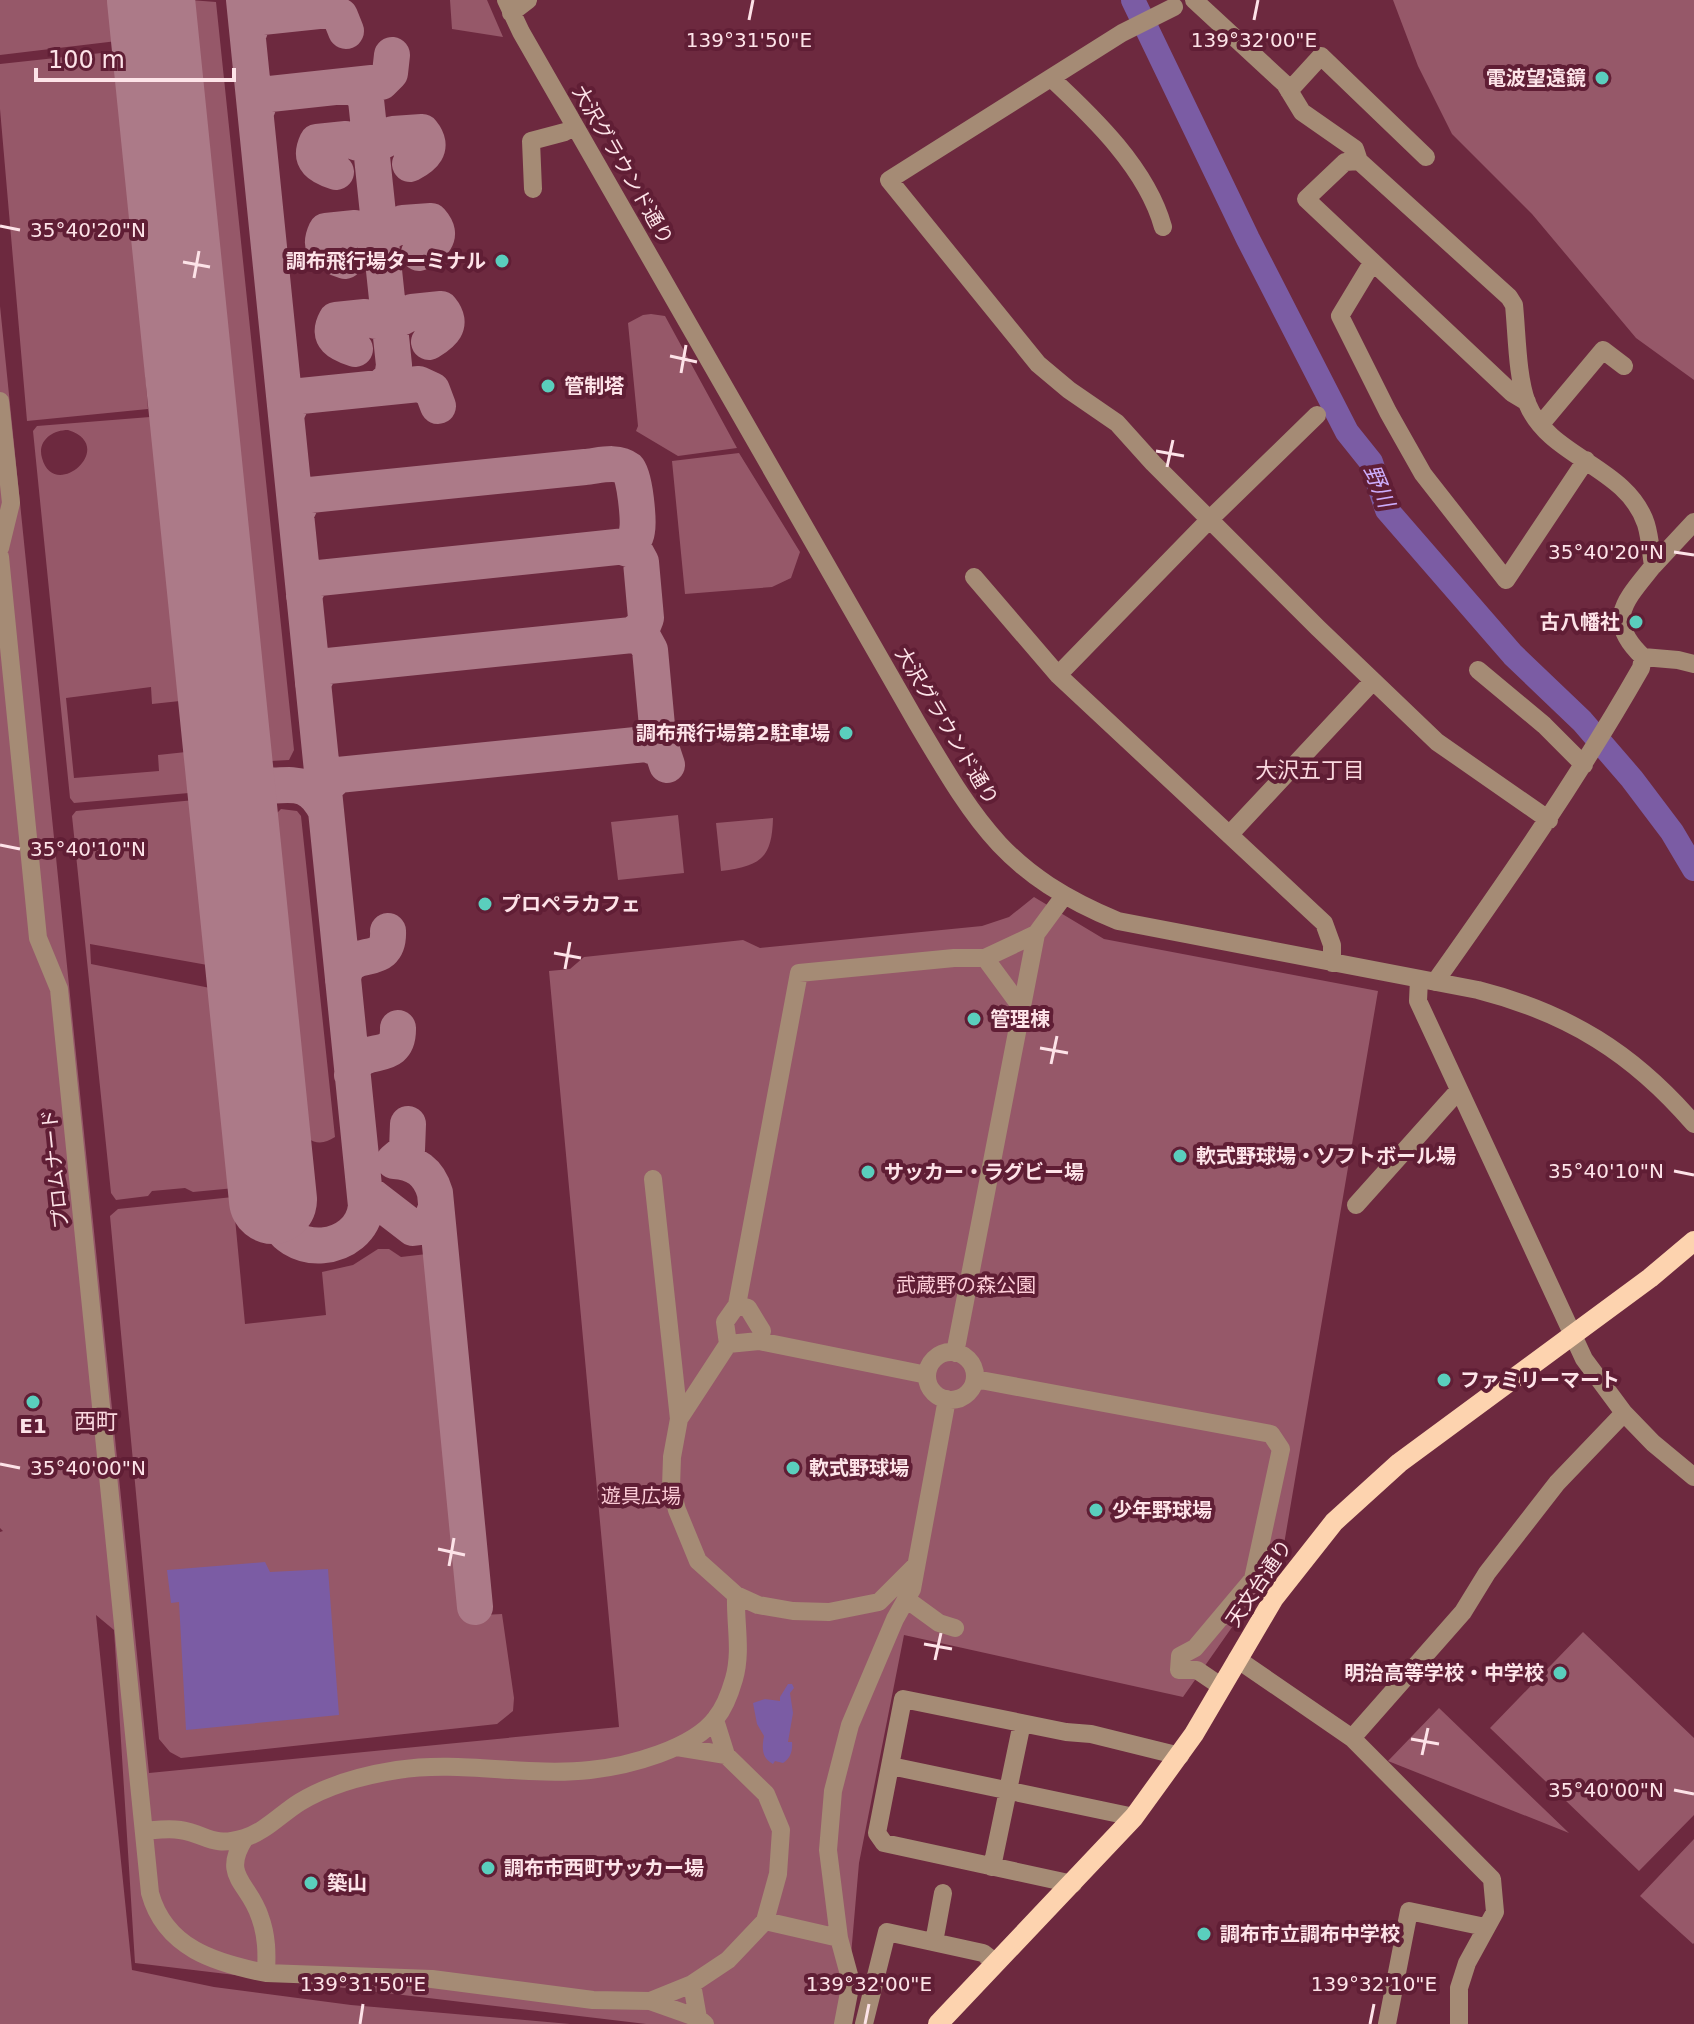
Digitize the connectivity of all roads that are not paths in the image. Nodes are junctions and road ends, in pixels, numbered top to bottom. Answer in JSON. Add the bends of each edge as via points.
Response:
{"nodes":[{"id":1,"x":528,"y":0,"type":"edge"},
{"id":2,"x":1194,"y":0,"type":"edge"},
{"id":3,"x":1175,"y":4,"type":"edge"},
{"id":4,"x":509,"y":7,"type":"edge"},
{"id":5,"x":1051,"y":78,"type":"junction"},
{"id":6,"x":1289,"y":91,"type":"junction"},
{"id":7,"x":565,"y":132,"type":"dead end"},
{"id":8,"x":1426,"y":157,"type":"dead end"},
{"id":9,"x":1359,"y":161,"type":"junction"},
{"id":10,"x":533,"y":189,"type":"dead end"},
{"id":11,"x":1163,"y":227,"type":"dead end"},
{"id":12,"x":1372,"y":263,"type":"junction"},
{"id":13,"x":1624,"y":366,"type":"dead end"},
{"id":14,"x":0,"y":401,"type":"edge"},
{"id":15,"x":1527,"y":402,"type":"junction"},
{"id":16,"x":1317,"y":415,"type":"dead end"},
{"id":17,"x":1541,"y":424,"type":"junction"},
{"id":18,"x":1586,"y":460,"type":"junction"},
{"id":19,"x":1210,"y":519,"type":"junction"},
{"id":20,"x":1694,"y":522,"type":"edge"},
{"id":21,"x":0,"y":548,"type":"edge"},
{"id":22,"x":0,"y":557,"type":"edge"},
{"id":23,"x":1653,"y":566,"type":"junction"},
{"id":24,"x":974,"y":577,"type":"dead end"},
{"id":25,"x":1643,"y":657,"type":"junction"},
{"id":26,"x":1693,"y":662,"type":"edge"},
{"id":27,"x":1478,"y":670,"type":"dead end"},
{"id":28,"x":1058,"y":675,"type":"junction"},
{"id":29,"x":1373,"y":681,"type":"junction"},
{"id":30,"x":1584,"y":765,"type":"junction"},
{"id":31,"x":1549,"y":820,"type":"junction"},
{"id":32,"x":1230,"y":834,"type":"junction"},
{"id":33,"x":1064,"y":896,"type":"junction"},
{"id":34,"x":1036,"y":934,"type":"junction"},
{"id":35,"x":985,"y":958,"type":"junction"},
{"id":36,"x":1332,"y":963,"type":"junction"},
{"id":37,"x":1427,"y":980,"type":"junction"},
{"id":38,"x":1021,"y":1007,"type":"junction"},
{"id":39,"x":1459,"y":1090,"type":"junction"},
{"id":40,"x":1694,"y":1124,"type":"edge"},
{"id":41,"x":653,"y":1179,"type":"dead end"},
{"id":42,"x":1356,"y":1205,"type":"dead end"},
{"id":43,"x":1694,"y":1241,"type":"edge"},
{"id":44,"x":737,"y":1305,"type":"junction"},
{"id":45,"x":1573,"y":1335,"type":"junction"},
{"id":46,"x":759,"y":1341,"type":"junction"},
{"id":47,"x":728,"y":1344,"type":"junction"},
{"id":48,"x":955,"y":1353,"type":"junction"},
{"id":49,"x":927,"y":1375,"type":"junction"},
{"id":50,"x":975,"y":1379,"type":"junction"},
{"id":51,"x":947,"y":1399,"type":"junction"},
{"id":52,"x":1624,"y":1413,"type":"junction"},
{"id":53,"x":679,"y":1419,"type":"junction"},
{"id":54,"x":1694,"y":1477,"type":"edge"},
{"id":55,"x":915,"y":1566,"type":"junction"},
{"id":56,"x":1253,"y":1579,"type":"junction"},
{"id":57,"x":736,"y":1595,"type":"junction"},
{"id":58,"x":1276,"y":1595,"type":"junction"},
{"id":59,"x":906,"y":1599,"type":"junction"},
{"id":60,"x":879,"y":1602,"type":"junction"},
{"id":61,"x":895,"y":1619,"type":"junction"},
{"id":62,"x":955,"y":1628,"type":"dead end"},
{"id":63,"x":1237,"y":1659,"type":"junction"},
{"id":64,"x":1222,"y":1687,"type":"junction"},
{"id":65,"x":715,"y":1720,"type":"junction"},
{"id":66,"x":1022,"y":1723,"type":"junction"},
{"id":67,"x":1352,"y":1738,"type":"junction"},
{"id":68,"x":677,"y":1747,"type":"junction"},
{"id":69,"x":726,"y":1755,"type":"junction"},
{"id":70,"x":1180,"y":1756,"type":"junction"},
{"id":71,"x":891,"y":1766,"type":"junction"},
{"id":72,"x":1008,"y":1790,"type":"junction"},
{"id":73,"x":1134,"y":1817,"type":"junction"},
{"id":74,"x":144,"y":1831,"type":"junction"},
{"id":75,"x":245,"y":1838,"type":"junction"},
{"id":76,"x":206,"y":1840,"type":"junction"},
{"id":77,"x":992,"y":1867,"type":"junction"},
{"id":78,"x":234,"y":1872,"type":"junction"},
{"id":79,"x":1073,"y":1884,"type":"junction"},
{"id":80,"x":943,"y":1893,"type":"dead end"},
{"id":81,"x":765,"y":1921,"type":"junction"},
{"id":82,"x":1485,"y":1927,"type":"junction"},
{"id":83,"x":839,"y":1938,"type":"junction"},
{"id":84,"x":934,"y":1942,"type":"junction"},
{"id":85,"x":996,"y":1963,"type":"junction"},
{"id":86,"x":266,"y":1973,"type":"junction"},
{"id":87,"x":692,"y":1984,"type":"junction"},
{"id":88,"x":650,"y":2001,"type":"junction"},
{"id":89,"x":701,"y":2021,"type":"edge"},
{"id":90,"x":843,"y":2024,"type":"edge"},
{"id":91,"x":864,"y":2024,"type":"edge"},
{"id":92,"x":938,"y":2024,"type":"edge"},
{"id":93,"x":1387,"y":2024,"type":"edge"},
{"id":94,"x":1459,"y":2024,"type":"edge"}],
"edges":[{"from":1,"to":4,"type":"street"},
{"from":2,"to":6,"type":"street"},
{"from":3,"to":5,"type":"street"},
{"from":4,"to":33,"type":"street","name":"大沢グラウンド通り","via":[[963,801],[1003,851]]},
{"from":5,"to":11,"type":"street","via":[[1099,122],[1158,208]]},
{"from":5,"to":19,"type":"street","via":[[889,180],[1038,364],[1117,423]]},
{"from":6,"to":8,"type":"street","via":[[1321,56]]},
{"from":6,"to":9,"type":"street","via":[[1302,112],[1355,149]]},
{"from":7,"to":10,"type":"street","via":[[531,141]]},
{"from":9,"to":12,"type":"street","via":[[1345,162],[1306,199]]},
{"from":9,"to":15,"type":"street","via":[[1509,297]]},
{"from":12,"to":15,"type":"street"},
{"from":12,"to":18,"type":"street","via":[[1340,316],[1423,474],[1506,580]]},
{"from":13,"to":17,"type":"street","via":[[1603,350]]},
{"from":14,"to":21,"type":"street","via":[[11,503]]},
{"from":15,"to":17,"type":"street"},
{"from":16,"to":19,"type":"street"},
{"from":17,"to":18,"type":"street"},
{"from":18,"to":23,"type":"street","via":[[1627,491],[1646,523]]},
{"from":19,"to":28,"type":"street"},
{"from":19,"to":29,"type":"street"},
{"from":20,"to":23,"type":"street"},
{"from":22,"to":74,"type":"street","name":"プロムナード","via":[[38,938],[59,989]]},
{"from":23,"to":25,"type":"street","via":[[1625,605],[1620,622]]},
{"from":24,"to":28,"type":"street"},
{"from":25,"to":26,"type":"street"},
{"from":25,"to":30,"type":"street"},
{"from":27,"to":30,"type":"street"},
{"from":28,"to":32,"type":"street"},
{"from":29,"to":31,"type":"street","via":[[1437,742]]},
{"from":29,"to":32,"type":"street"},
{"from":30,"to":31,"type":"street"},
{"from":31,"to":37,"type":"street"},
{"from":32,"to":36,"type":"street","via":[[1324,923]]},
{"from":33,"to":34,"type":"street"},
{"from":33,"to":36,"type":"street","name":"大沢グラウンド通り","via":[[1118,921]]},
{"from":34,"to":35,"type":"street"},
{"from":34,"to":38,"type":"street"},
{"from":35,"to":38,"type":"street"},
{"from":35,"to":44,"type":"street","via":[[799,973]]},
{"from":36,"to":37,"type":"street","name":"大沢グラウンド通り"},
{"from":37,"to":39,"type":"street","via":[[1418,1001]]},
{"from":37,"to":40,"type":"street","name":"大沢グラウンド通り","via":[[1499,995],[1581,1029],[1656,1081]]},
{"from":38,"to":48,"type":"street"},
{"from":39,"to":42,"type":"street"},
{"from":39,"to":45,"type":"street"},
{"from":41,"to":53,"type":"street"},
{"from":43,"to":45,"type":"main road","name":"天文台通り"},
{"from":44,"to":46,"type":"street","via":[[748,1308],[762,1331]]},
{"from":44,"to":47,"type":"street","via":[[725,1322]]},
{"from":45,"to":52,"type":"street"},
{"from":45,"to":58,"type":"main road","name":"天文台通り","via":[[1374,1484],[1324,1533]]},
{"from":46,"to":47,"type":"street"},
{"from":46,"to":49,"type":"street"},
{"from":47,"to":53,"type":"street"},
{"from":48,"to":49,"type":"street","via":[[940,1355]]},
{"from":48,"to":50,"type":"street","via":[[972,1365]]},
{"from":49,"to":51,"type":"street","via":[[933,1391]]},
{"from":50,"to":51,"type":"street","via":[[968,1393]]},
{"from":50,"to":56,"type":"street","via":[[1271,1434],[1281,1449]]},
{"from":51,"to":55,"type":"street"},
{"from":52,"to":54,"type":"street"},
{"from":52,"to":67,"type":"street","via":[[1557,1483],[1463,1612]]},
{"from":53,"to":57,"type":"street","via":[[671,1487],[677,1510],[698,1561]]},
{"from":55,"to":59,"type":"street"},
{"from":55,"to":60,"type":"street"},
{"from":56,"to":58,"type":"street"},
{"from":56,"to":64,"type":"street","via":[[1195,1648],[1180,1656],[1179,1670],[1197,1670]]},
{"from":57,"to":60,"type":"street","via":[[793,1611],[829,1612]]},
{"from":57,"to":65,"type":"street","via":[[735,1676]]},
{"from":58,"to":63,"type":"main road","name":"天文台通り"},
{"from":59,"to":61,"type":"street"},
{"from":59,"to":62,"type":"street"},
{"from":60,"to":61,"type":"street"},
{"from":61,"to":83,"type":"street","via":[[850,1725],[833,1791],[828,1850]]},
{"from":63,"to":64,"type":"main road","name":"天文台通り"},
{"from":63,"to":67,"type":"street"},
{"from":64,"to":70,"type":"main road","name":"天文台通り"},
{"from":65,"to":68,"type":"street"},
{"from":65,"to":69,"type":"street"},
{"from":66,"to":70,"type":"street"},
{"from":66,"to":71,"type":"street","via":[[903,1699]]},
{"from":66,"to":72,"type":"street"},
{"from":67,"to":82,"type":"street","via":[[1492,1879],[1495,1912]]},
{"from":68,"to":69,"type":"street"},
{"from":68,"to":75,"type":"street","via":[[590,1770],[444,1766],[381,1773],[304,1800]]},
{"from":69,"to":81,"type":"street","via":[[766,1794],[781,1830],[778,1874]]},
{"from":70,"to":73,"type":"main road","name":"天文台通り"},
{"from":71,"to":72,"type":"street"},
{"from":71,"to":77,"type":"street","via":[[877,1833],[884,1843]]},
{"from":72,"to":73,"type":"street"},
{"from":72,"to":77,"type":"street"},
{"from":73,"to":79,"type":"main road","name":"天文台通り"},
{"from":74,"to":76,"type":"street","via":[[180,1830]]},
{"from":74,"to":86,"type":"street","name":"プロムナード","via":[[150,1893],[166,1928],[205,1956]]},
{"from":75,"to":76,"type":"street"},
{"from":75,"to":78,"type":"street"},
{"from":76,"to":78,"type":"street"},
{"from":77,"to":79,"type":"street"},
{"from":78,"to":86,"type":"street","via":[[264,1928]]},
{"from":79,"to":85,"type":"main road","name":"天文台通り"},
{"from":80,"to":84,"type":"street"},
{"from":81,"to":83,"type":"street"},
{"from":81,"to":87,"type":"street","via":[[728,1960]]},
{"from":82,"to":93,"type":"street","via":[[1409,1911]]},
{"from":82,"to":94,"type":"street","via":[[1459,1988]]},
{"from":83,"to":90,"type":"street","via":[[851,1982]]},
{"from":84,"to":85,"type":"street","via":[[983,1953]]},
{"from":84,"to":91,"type":"street","via":[[887,1932]]},
{"from":85,"to":92,"type":"main road","name":"天文台通り"},
{"from":86,"to":88,"type":"street","name":"プロムナード","via":[[432,1979],[593,2000]]},
{"from":87,"to":88,"type":"street"},
{"from":87,"to":89,"type":"street"},
{"from":88,"to":89,"type":"street"}]}
